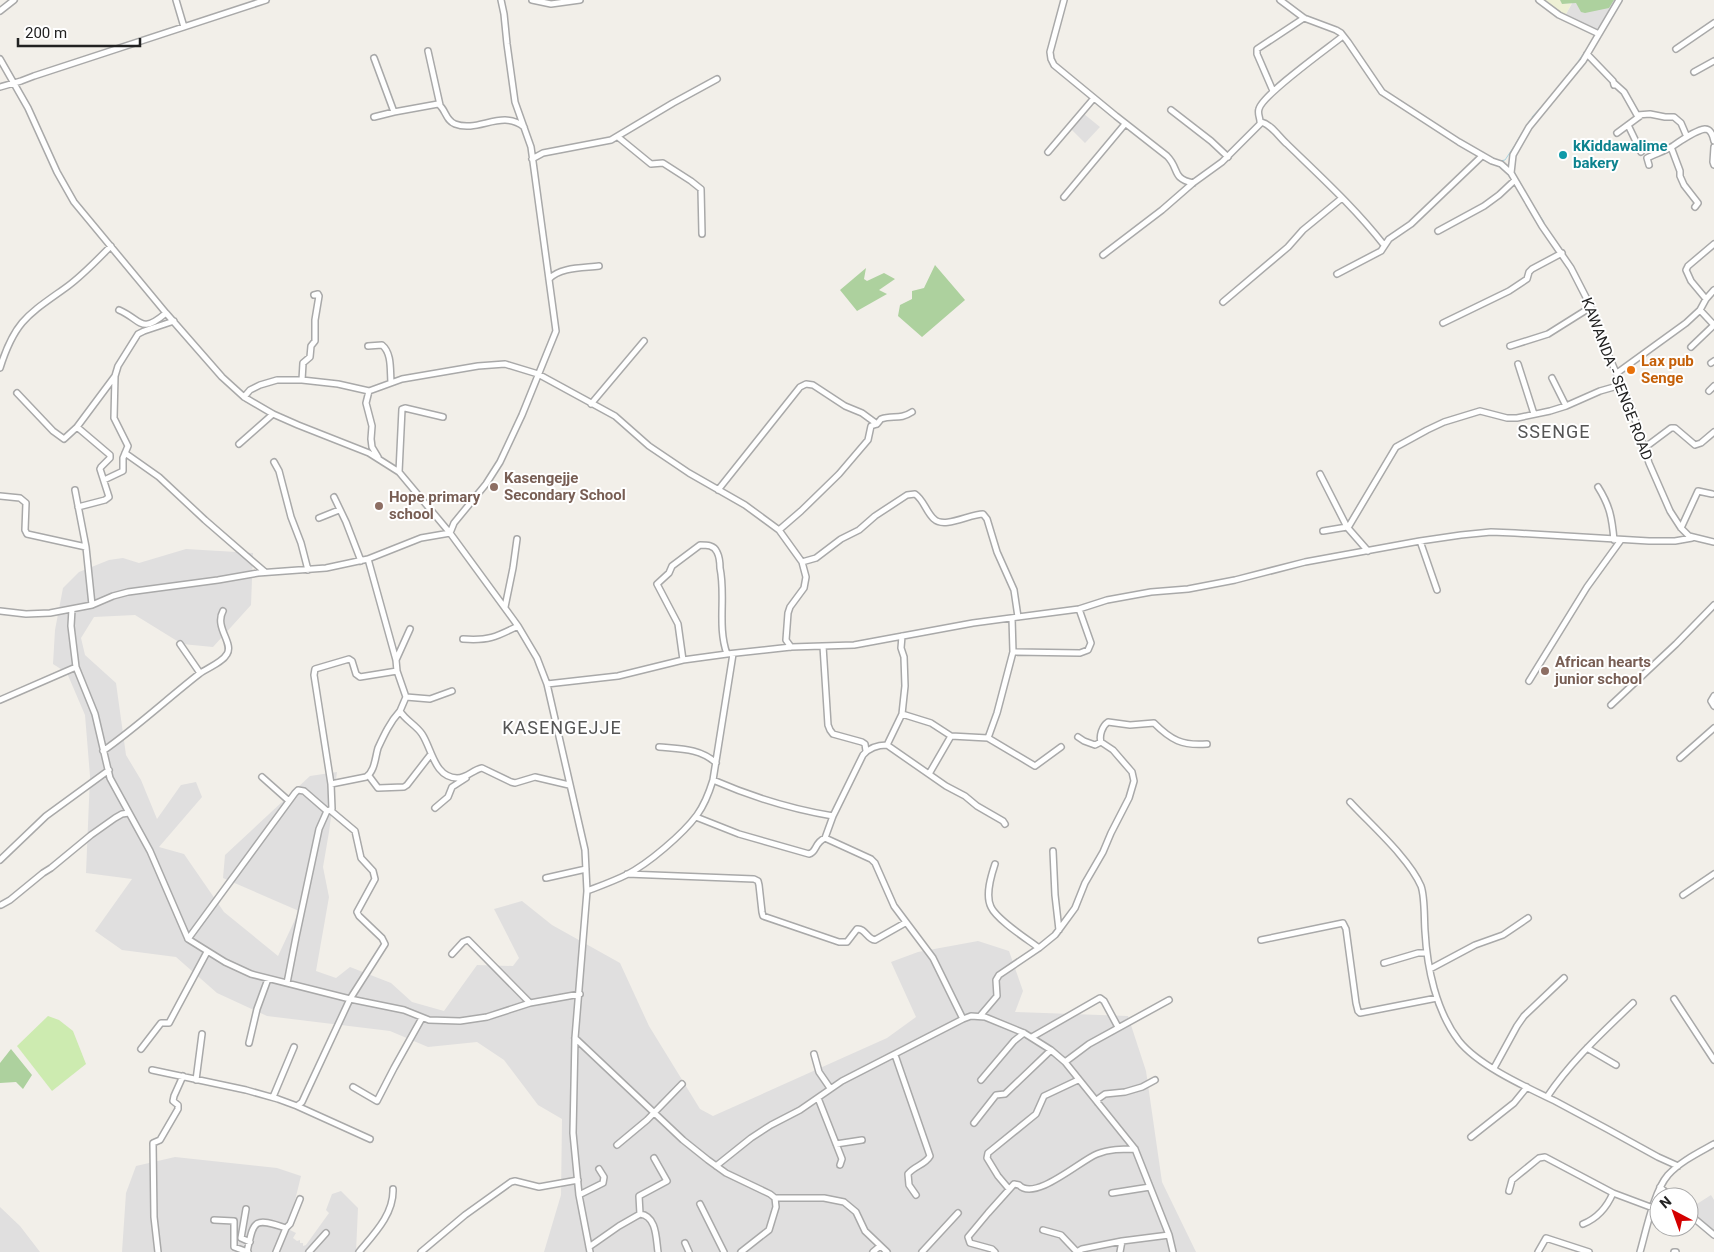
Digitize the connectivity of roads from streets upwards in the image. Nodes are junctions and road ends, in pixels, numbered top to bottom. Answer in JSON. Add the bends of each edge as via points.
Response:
{"nodes":[{"id":1,"x":14,"y":0,"type":"edge"},
{"id":2,"x":176,"y":0,"type":"edge"},
{"id":3,"x":266,"y":0,"type":"edge"},
{"id":4,"x":501,"y":0,"type":"edge"},
{"id":5,"x":532,"y":0,"type":"edge"},
{"id":6,"x":580,"y":0,"type":"edge"},
{"id":7,"x":1064,"y":0,"type":"edge"},
{"id":8,"x":1280,"y":0,"type":"edge"},
{"id":9,"x":1539,"y":0,"type":"edge"},
{"id":10,"x":1619,"y":0,"type":"edge"},
{"id":11,"x":0,"y":11,"type":"edge"},
{"id":12,"x":1304,"y":18,"type":"junction"},
{"id":13,"x":1714,"y":23,"type":"edge"},
{"id":14,"x":184,"y":27,"type":"junction"},
{"id":15,"x":1599,"y":34,"type":"junction"},
{"id":16,"x":1343,"y":36,"type":"junction"},
{"id":17,"x":1676,"y":49,"type":"dead end"},
{"id":18,"x":428,"y":51,"type":"dead end"},
{"id":19,"x":1587,"y":54,"type":"junction"},
{"id":20,"x":374,"y":58,"type":"dead end"},
{"id":21,"x":0,"y":59,"type":"edge"},
{"id":22,"x":1714,"y":61,"type":"edge"},
{"id":23,"x":1694,"y":72,"type":"dead end"},
{"id":24,"x":717,"y":79,"type":"dead end"},
{"id":25,"x":14,"y":82,"type":"junction"},
{"id":26,"x":0,"y":86,"type":"edge"},
{"id":27,"x":1273,"y":91,"type":"junction"},
{"id":28,"x":1094,"y":98,"type":"junction"},
{"id":29,"x":440,"y":104,"type":"junction"},
{"id":30,"x":1171,"y":110,"type":"dead end"},
{"id":31,"x":394,"y":112,"type":"junction"},
{"id":32,"x":1640,"y":116,"type":"junction"},
{"id":33,"x":374,"y":117,"type":"dead end"},
{"id":34,"x":1261,"y":122,"type":"junction"},
{"id":35,"x":1125,"y":124,"type":"junction"},
{"id":36,"x":1628,"y":125,"type":"junction"},
{"id":37,"x":524,"y":127,"type":"junction"},
{"id":38,"x":1617,"y":133,"type":"dead end"},
{"id":39,"x":618,"y":137,"type":"junction"},
{"id":40,"x":1687,"y":137,"type":"junction"},
{"id":41,"x":1714,"y":141,"type":"edge"},
{"id":42,"x":1671,"y":147,"type":"junction"},
{"id":43,"x":1714,"y":147,"type":"edge"},
{"id":44,"x":1048,"y":152,"type":"dead end"},
{"id":45,"x":1641,"y":152,"type":"dead end"},
{"id":46,"x":1482,"y":156,"type":"junction"},
{"id":47,"x":1228,"y":157,"type":"junction"},
{"id":48,"x":1512,"y":158,"type":"junction"},
{"id":49,"x":532,"y":159,"type":"junction"},
{"id":50,"x":1501,"y":164,"type":"junction"},
{"id":51,"x":1649,"y":164,"type":"dead end"},
{"id":52,"x":1714,"y":165,"type":"edge"},
{"id":53,"x":1511,"y":173,"type":"junction"},
{"id":54,"x":1515,"y":180,"type":"junction"},
{"id":55,"x":1193,"y":183,"type":"junction"},
{"id":56,"x":1064,"y":197,"type":"dead end"},
{"id":57,"x":1342,"y":198,"type":"junction"},
{"id":58,"x":1695,"y":207,"type":"dead end"},
{"id":59,"x":1438,"y":230,"type":"dead end"},
{"id":60,"x":702,"y":234,"type":"dead end"},
{"id":61,"x":1714,"y":244,"type":"edge"},
{"id":62,"x":1384,"y":245,"type":"junction"},
{"id":63,"x":110,"y":246,"type":"junction"},
{"id":64,"x":1562,"y":253,"type":"junction"},
{"id":65,"x":1103,"y":255,"type":"dead end"},
{"id":66,"x":599,"y":266,"type":"dead end"},
{"id":67,"x":1337,"y":274,"type":"dead end"},
{"id":68,"x":548,"y":279,"type":"junction"},
{"id":69,"x":1714,"y":290,"type":"edge"},
{"id":70,"x":314,"y":295,"type":"dead end"},
{"id":71,"x":1706,"y":298,"type":"junction"},
{"id":72,"x":1223,"y":302,"type":"dead end"},
{"id":73,"x":1591,"y":307,"type":"junction"},
{"id":74,"x":119,"y":310,"type":"dead end"},
{"id":75,"x":1700,"y":310,"type":"junction"},
{"id":76,"x":166,"y":313,"type":"junction"},
{"id":77,"x":174,"y":321,"type":"junction"},
{"id":78,"x":138,"y":322,"type":"junction"},
{"id":79,"x":1443,"y":323,"type":"dead end"},
{"id":80,"x":1714,"y":325,"type":"edge"},
{"id":81,"x":138,"y":334,"type":"junction"},
{"id":82,"x":644,"y":341,"type":"dead end"},
{"id":83,"x":368,"y":346,"type":"dead end"},
{"id":84,"x":1510,"y":346,"type":"dead end"},
{"id":85,"x":1691,"y":347,"type":"dead end"},
{"id":86,"x":1518,"y":364,"type":"dead end"},
{"id":87,"x":0,"y":368,"type":"edge"},
{"id":88,"x":1617,"y":373,"type":"junction"},
{"id":89,"x":538,"y":374,"type":"junction"},
{"id":90,"x":115,"y":376,"type":"junction"},
{"id":91,"x":1552,"y":378,"type":"dead end"},
{"id":92,"x":302,"y":380,"type":"junction"},
{"id":93,"x":391,"y":382,"type":"junction"},
{"id":94,"x":1621,"y":385,"type":"junction"},
{"id":95,"x":1714,"y":386,"type":"edge"},
{"id":96,"x":370,"y":391,"type":"junction"},
{"id":97,"x":1709,"y":391,"type":"dead end"},
{"id":98,"x":17,"y":393,"type":"dead end"},
{"id":99,"x":244,"y":397,"type":"junction"},
{"id":100,"x":591,"y":404,"type":"junction"},
{"id":101,"x":1566,"y":406,"type":"junction"},
{"id":102,"x":912,"y":412,"type":"dead end"},
{"id":103,"x":273,"y":414,"type":"junction"},
{"id":104,"x":1534,"y":414,"type":"junction"},
{"id":105,"x":443,"y":418,"type":"dead end"},
{"id":106,"x":877,"y":424,"type":"junction"},
{"id":107,"x":77,"y":427,"type":"junction"},
{"id":108,"x":1714,"y":432,"type":"edge"},
{"id":109,"x":239,"y":444,"type":"dead end"},
{"id":110,"x":1644,"y":449,"type":"junction"},
{"id":111,"x":125,"y":453,"type":"junction"},
{"id":112,"x":378,"y":458,"type":"junction"},
{"id":113,"x":274,"y":462,"type":"dead end"},
{"id":114,"x":399,"y":472,"type":"junction"},
{"id":115,"x":1320,"y":474,"type":"dead end"},
{"id":116,"x":104,"y":480,"type":"junction"},
{"id":117,"x":1598,"y":487,"type":"dead end"},
{"id":118,"x":75,"y":490,"type":"dead end"},
{"id":119,"x":718,"y":490,"type":"junction"},
{"id":120,"x":1712,"y":494,"type":"dead end"},
{"id":121,"x":0,"y":496,"type":"edge"},
{"id":122,"x":334,"y":498,"type":"dead end"},
{"id":123,"x":78,"y":506,"type":"junction"},
{"id":124,"x":339,"y":510,"type":"junction"},
{"id":125,"x":319,"y":518,"type":"dead end"},
{"id":126,"x":1347,"y":528,"type":"junction"},
{"id":127,"x":1681,"y":528,"type":"junction"},
{"id":128,"x":778,"y":530,"type":"junction"},
{"id":129,"x":1323,"y":531,"type":"dead end"},
{"id":130,"x":450,"y":533,"type":"junction"},
{"id":131,"x":1692,"y":538,"type":"junction"},
{"id":132,"x":517,"y":539,"type":"dead end"},
{"id":133,"x":1614,"y":540,"type":"junction"},
{"id":134,"x":1621,"y":540,"type":"junction"},
{"id":135,"x":1420,"y":541,"type":"junction"},
{"id":136,"x":1714,"y":542,"type":"edge"},
{"id":137,"x":86,"y":547,"type":"junction"},
{"id":138,"x":1368,"y":550,"type":"junction"},
{"id":139,"x":368,"y":559,"type":"junction"},
{"id":140,"x":361,"y":561,"type":"junction"},
{"id":141,"x":802,"y":562,"type":"junction"},
{"id":142,"x":308,"y":570,"type":"junction"},
{"id":143,"x":265,"y":572,"type":"junction"},
{"id":144,"x":1438,"y":590,"type":"dead end"},
{"id":145,"x":92,"y":605,"type":"junction"},
{"id":146,"x":1714,"y":605,"type":"edge"},
{"id":147,"x":505,"y":607,"type":"junction"},
{"id":148,"x":72,"y":609,"type":"junction"},
{"id":149,"x":1079,"y":609,"type":"junction"},
{"id":150,"x":0,"y":611,"type":"edge"},
{"id":151,"x":223,"y":611,"type":"dead end"},
{"id":152,"x":1015,"y":617,"type":"junction"},
{"id":153,"x":518,"y":626,"type":"junction"},
{"id":154,"x":410,"y":629,"type":"dead end"},
{"id":155,"x":902,"y":636,"type":"junction"},
{"id":156,"x":463,"y":639,"type":"dead end"},
{"id":157,"x":180,"y":644,"type":"dead end"},
{"id":158,"x":823,"y":646,"type":"junction"},
{"id":159,"x":791,"y":647,"type":"junction"},
{"id":160,"x":1013,"y":652,"type":"junction"},
{"id":161,"x":730,"y":654,"type":"junction"},
{"id":162,"x":396,"y":660,"type":"junction"},
{"id":163,"x":683,"y":660,"type":"junction"},
{"id":164,"x":76,"y":667,"type":"junction"},
{"id":165,"x":397,"y":671,"type":"junction"},
{"id":166,"x":200,"y":674,"type":"junction"},
{"id":167,"x":1529,"y":682,"type":"dead end"},
{"id":168,"x":547,"y":684,"type":"junction"},
{"id":169,"x":452,"y":691,"type":"dead end"},
{"id":170,"x":1714,"y":696,"type":"edge"},
{"id":171,"x":406,"y":697,"type":"junction"},
{"id":172,"x":0,"y":700,"type":"edge"},
{"id":173,"x":1611,"y":705,"type":"dead end"},
{"id":174,"x":1714,"y":706,"type":"edge"},
{"id":175,"x":400,"y":711,"type":"junction"},
{"id":176,"x":902,"y":714,"type":"junction"},
{"id":177,"x":1714,"y":728,"type":"edge"},
{"id":178,"x":951,"y":736,"type":"junction"},
{"id":179,"x":1078,"y":737,"type":"dead end"},
{"id":180,"x":988,"y":738,"type":"junction"},
{"id":181,"x":1101,"y":742,"type":"junction"},
{"id":182,"x":1207,"y":744,"type":"dead end"},
{"id":183,"x":887,"y":745,"type":"junction"},
{"id":184,"x":659,"y":747,"type":"dead end"},
{"id":185,"x":1061,"y":747,"type":"dead end"},
{"id":186,"x":103,"y":751,"type":"junction"},
{"id":187,"x":866,"y":751,"type":"junction"},
{"id":188,"x":431,"y":754,"type":"junction"},
{"id":189,"x":1680,"y":758,"type":"dead end"},
{"id":190,"x":716,"y":762,"type":"junction"},
{"id":191,"x":108,"y":770,"type":"junction"},
{"id":192,"x":928,"y":774,"type":"junction"},
{"id":193,"x":369,"y":776,"type":"junction"},
{"id":194,"x":262,"y":777,"type":"dead end"},
{"id":195,"x":466,"y":778,"type":"junction"},
{"id":196,"x":713,"y":780,"type":"junction"},
{"id":197,"x":331,"y":784,"type":"junction"},
{"id":198,"x":569,"y":786,"type":"junction"},
{"id":199,"x":289,"y":801,"type":"junction"},
{"id":200,"x":1350,"y":802,"type":"dead end"},
{"id":201,"x":435,"y":808,"type":"dead end"},
{"id":202,"x":328,"y":811,"type":"junction"},
{"id":203,"x":129,"y":813,"type":"junction"},
{"id":204,"x":833,"y":816,"type":"junction"},
{"id":205,"x":696,"y":817,"type":"junction"},
{"id":206,"x":1005,"y":824,"type":"dead end"},
{"id":207,"x":825,"y":838,"type":"junction"},
{"id":208,"x":1053,"y":851,"type":"dead end"},
{"id":209,"x":0,"y":860,"type":"edge"},
{"id":210,"x":995,"y":864,"type":"dead end"},
{"id":211,"x":586,"y":869,"type":"junction"},
{"id":212,"x":627,"y":874,"type":"junction"},
{"id":213,"x":1714,"y":874,"type":"edge"},
{"id":214,"x":546,"y":878,"type":"dead end"},
{"id":215,"x":587,"y":891,"type":"junction"},
{"id":216,"x":1683,"y":896,"type":"dead end"},
{"id":217,"x":1,"y":905,"type":"edge"},
{"id":218,"x":1528,"y":918,"type":"dead end"},
{"id":219,"x":905,"y":922,"type":"junction"},
{"id":220,"x":1059,"y":930,"type":"junction"},
{"id":221,"x":188,"y":939,"type":"junction"},
{"id":222,"x":1261,"y":940,"type":"dead end"},
{"id":223,"x":1039,"y":948,"type":"junction"},
{"id":224,"x":207,"y":952,"type":"junction"},
{"id":225,"x":452,"y":954,"type":"dead end"},
{"id":226,"x":1427,"y":954,"type":"junction"},
{"id":227,"x":1384,"y":963,"type":"dead end"},
{"id":228,"x":1430,"y":969,"type":"junction"},
{"id":229,"x":1564,"y":978,"type":"dead end"},
{"id":230,"x":268,"y":979,"type":"junction"},
{"id":231,"x":288,"y":983,"type":"junction"},
{"id":232,"x":580,"y":994,"type":"junction"},
{"id":233,"x":1437,"y":998,"type":"junction"},
{"id":234,"x":1674,"y":998,"type":"dead end"},
{"id":235,"x":350,"y":999,"type":"junction"},
{"id":236,"x":1169,"y":1000,"type":"dead end"},
{"id":237,"x":530,"y":1003,"type":"junction"},
{"id":238,"x":1633,"y":1003,"type":"dead end"},
{"id":239,"x":980,"y":1016,"type":"junction"},
{"id":240,"x":422,"y":1018,"type":"junction"},
{"id":241,"x":963,"y":1019,"type":"junction"},
{"id":242,"x":1118,"y":1027,"type":"junction"},
{"id":243,"x":1024,"y":1033,"type":"junction"},
{"id":244,"x":202,"y":1034,"type":"dead end"},
{"id":245,"x":1032,"y":1037,"type":"junction"},
{"id":246,"x":575,"y":1038,"type":"junction"},
{"id":247,"x":249,"y":1043,"type":"dead end"},
{"id":248,"x":294,"y":1047,"type":"dead end"},
{"id":249,"x":1587,"y":1048,"type":"junction"},
{"id":250,"x":141,"y":1049,"type":"dead end"},
{"id":251,"x":1051,"y":1050,"type":"junction"},
{"id":252,"x":814,"y":1054,"type":"dead end"},
{"id":253,"x":895,"y":1055,"type":"junction"},
{"id":254,"x":1714,"y":1060,"type":"edge"},
{"id":255,"x":1065,"y":1062,"type":"junction"},
{"id":256,"x":1616,"y":1065,"type":"dead end"},
{"id":257,"x":1494,"y":1068,"type":"junction"},
{"id":258,"x":152,"y":1070,"type":"dead end"},
{"id":259,"x":183,"y":1076,"type":"junction"},
{"id":260,"x":196,"y":1080,"type":"junction"},
{"id":261,"x":981,"y":1080,"type":"dead end"},
{"id":262,"x":1078,"y":1080,"type":"junction"},
{"id":263,"x":1155,"y":1080,"type":"dead end"},
{"id":264,"x":682,"y":1084,"type":"dead end"},
{"id":265,"x":353,"y":1087,"type":"dead end"},
{"id":266,"x":1527,"y":1087,"type":"junction"},
{"id":267,"x":830,"y":1088,"type":"junction"},
{"id":268,"x":1547,"y":1097,"type":"junction"},
{"id":269,"x":273,"y":1098,"type":"junction"},
{"id":270,"x":818,"y":1098,"type":"junction"},
{"id":271,"x":1098,"y":1103,"type":"junction"},
{"id":272,"x":297,"y":1106,"type":"junction"},
{"id":273,"x":654,"y":1112,"type":"junction"},
{"id":274,"x":974,"y":1123,"type":"dead end"},
{"id":275,"x":1471,"y":1137,"type":"dead end"},
{"id":276,"x":370,"y":1140,"type":"dead end"},
{"id":277,"x":862,"y":1140,"type":"dead end"},
{"id":278,"x":836,"y":1144,"type":"junction"},
{"id":279,"x":1714,"y":1144,"type":"edge"},
{"id":280,"x":617,"y":1145,"type":"dead end"},
{"id":281,"x":1136,"y":1149,"type":"junction"},
{"id":282,"x":654,"y":1158,"type":"dead end"},
{"id":283,"x":840,"y":1165,"type":"dead end"},
{"id":284,"x":716,"y":1166,"type":"junction"},
{"id":285,"x":1678,"y":1166,"type":"junction"},
{"id":286,"x":599,"y":1169,"type":"dead end"},
{"id":287,"x":578,"y":1180,"type":"junction"},
{"id":288,"x":1150,"y":1187,"type":"junction"},
{"id":289,"x":1660,"y":1187,"type":"edge"},
{"id":290,"x":393,"y":1189,"type":"dead end"},
{"id":291,"x":1009,"y":1189,"type":"junction"},
{"id":292,"x":1508,"y":1191,"type":"dead end"},
{"id":293,"x":1112,"y":1193,"type":"dead end"},
{"id":294,"x":1613,"y":1193,"type":"junction"},
{"id":295,"x":579,"y":1194,"type":"junction"},
{"id":296,"x":916,"y":1195,"type":"dead end"},
{"id":297,"x":775,"y":1198,"type":"junction"},
{"id":298,"x":300,"y":1199,"type":"dead end"},
{"id":299,"x":700,"y":1204,"type":"dead end"},
{"id":300,"x":1649,"y":1206,"type":"edge"},
{"id":301,"x":246,"y":1209,"type":"dead end"},
{"id":302,"x":958,"y":1213,"type":"dead end"},
{"id":303,"x":640,"y":1214,"type":"junction"},
{"id":304,"x":214,"y":1220,"type":"dead end"},
{"id":305,"x":1649,"y":1222,"type":"edge"},
{"id":306,"x":1699,"y":1222,"type":"edge"},
{"id":307,"x":1583,"y":1224,"type":"dead end"},
{"id":308,"x":286,"y":1228,"type":"junction"},
{"id":309,"x":1043,"y":1230,"type":"dead end"},
{"id":310,"x":326,"y":1233,"type":"dead end"},
{"id":311,"x":1169,"y":1235,"type":"junction"},
{"id":312,"x":1714,"y":1235,"type":"edge"},
{"id":313,"x":1122,"y":1241,"type":"junction"},
{"id":314,"x":250,"y":1242,"type":"junction"},
{"id":315,"x":685,"y":1243,"type":"dead end"},
{"id":316,"x":880,"y":1246,"type":"junction"},
{"id":317,"x":589,"y":1250,"type":"edge"},
{"id":318,"x":1577,"y":1251,"type":"edge"},
{"id":319,"x":158,"y":1252,"type":"edge"},
{"id":320,"x":248,"y":1252,"type":"edge"},
{"id":321,"x":276,"y":1252,"type":"edge"},
{"id":322,"x":310,"y":1252,"type":"edge"},
{"id":323,"x":360,"y":1252,"type":"edge"},
{"id":324,"x":422,"y":1252,"type":"edge"},
{"id":325,"x":658,"y":1252,"type":"edge"},
{"id":326,"x":689,"y":1252,"type":"edge"},
{"id":327,"x":724,"y":1252,"type":"edge"},
{"id":328,"x":741,"y":1252,"type":"edge"},
{"id":329,"x":873,"y":1252,"type":"edge"},
{"id":330,"x":887,"y":1252,"type":"edge"},
{"id":331,"x":922,"y":1252,"type":"edge"},
{"id":332,"x":995,"y":1252,"type":"edge"},
{"id":333,"x":1077,"y":1252,"type":"edge"},
{"id":334,"x":1120,"y":1252,"type":"edge"},
{"id":335,"x":1173,"y":1252,"type":"edge"},
{"id":336,"x":1538,"y":1252,"type":"edge"},
{"id":337,"x":1588,"y":1252,"type":"edge"},
{"id":338,"x":1640,"y":1252,"type":"edge"}],
"edges":[{"from":1,"to":11,"type":"street"},
{"from":2,"to":14,"type":"street"},
{"from":3,"to":14,"type":"street"},
{"from":4,"to":37,"type":"street","via":[[515,102]]},
{"from":5,"to":6,"type":"street","via":[[551,4]]},
{"from":7,"to":28,"type":"street","via":[[1050,59]]},
{"from":8,"to":12,"type":"street"},
{"from":9,"to":15,"type":"street","via":[[1559,15]]},
{"from":10,"to":15,"type":"street"},
{"from":12,"to":16,"type":"street","via":[[1336,30]]},
{"from":12,"to":27,"type":"street","via":[[1257,50]]},
{"from":13,"to":17,"type":"street"},
{"from":14,"to":25,"type":"street"},
{"from":15,"to":19,"type":"street"},
{"from":16,"to":27,"type":"street"},
{"from":16,"to":46,"type":"street","name":"KAWANDA - SENGE ROAD","via":[[1382,92]]},
{"from":18,"to":29,"type":"street"},
{"from":19,"to":32,"type":"street","via":[[1624,92]]},
{"from":19,"to":48,"type":"street","via":[[1528,127]]},
{"from":20,"to":31,"type":"street"},
{"from":21,"to":25,"type":"street"},
{"from":22,"to":23,"type":"street"},
{"from":24,"to":39,"type":"street"},
{"from":25,"to":26,"type":"street"},
{"from":25,"to":63,"type":"street","via":[[66,188]]},
{"from":27,"to":34,"type":"street","via":[[1259,108]]},
{"from":28,"to":35,"type":"street"},
{"from":28,"to":44,"type":"street"},
{"from":29,"to":31,"type":"street"},
{"from":29,"to":37,"type":"street","via":[[449,120],[456,125],[516,120]]},
{"from":30,"to":47,"type":"street"},
{"from":31,"to":33,"type":"street"},
{"from":32,"to":36,"type":"street"},
{"from":32,"to":40,"type":"street","via":[[1674,117],[1681,123]]},
{"from":34,"to":47,"type":"street"},
{"from":34,"to":57,"type":"street","via":[[1267,123]]},
{"from":35,"to":55,"type":"street","via":[[1167,156],[1182,181]]},
{"from":35,"to":56,"type":"street"},
{"from":36,"to":38,"type":"street"},
{"from":36,"to":45,"type":"street"},
{"from":37,"to":49,"type":"street"},
{"from":39,"to":49,"type":"street","via":[[543,153]]},
{"from":39,"to":60,"type":"street","via":[[651,164],[662,163],[701,190]]},
{"from":40,"to":41,"type":"street","via":[[1705,129]]},
{"from":40,"to":42,"type":"street"},
{"from":42,"to":51,"type":"street","via":[[1647,158]]},
{"from":42,"to":58,"type":"street","via":[[1684,185],[1698,203]]},
{"from":43,"to":52,"type":"street"},
{"from":46,"to":50,"type":"street","name":"KAWANDA - SENGE ROAD"},
{"from":46,"to":62,"type":"street","via":[[1411,224]]},
{"from":47,"to":55,"type":"street"},
{"from":48,"to":50,"type":"street"},
{"from":48,"to":53,"type":"street"},
{"from":49,"to":68,"type":"street"},
{"from":50,"to":53,"type":"street","name":"KAWANDA - SENGE ROAD"},
{"from":53,"to":54,"type":"street","name":"KAWANDA - SENGE ROAD"},
{"from":54,"to":59,"type":"street","via":[[1484,206]]},
{"from":54,"to":64,"type":"street","name":"KAWANDA - SENGE ROAD"},
{"from":55,"to":65,"type":"street"},
{"from":57,"to":62,"type":"street"},
{"from":57,"to":72,"type":"street"},
{"from":61,"to":71,"type":"street","via":[[1686,270]]},
{"from":62,"to":67,"type":"street","via":[[1381,251]]},
{"from":63,"to":76,"type":"street"},
{"from":63,"to":87,"type":"street","via":[[84,272],[20,324]]},
{"from":64,"to":73,"type":"street","name":"KAWANDA - SENGE ROAD"},
{"from":64,"to":79,"type":"street","via":[[1532,269],[1527,279],[1509,290]]},
{"from":66,"to":68,"type":"street","via":[[553,274]]},
{"from":68,"to":89,"type":"street","via":[[556,331]]},
{"from":69,"to":71,"type":"street"},
{"from":70,"to":92,"type":"street","via":[[319,296],[315,341],[310,346],[310,357],[303,363]]},
{"from":71,"to":75,"type":"street"},
{"from":73,"to":84,"type":"street","via":[[1548,334]]},
{"from":73,"to":88,"type":"street","name":"KAWANDA - SENGE ROAD"},
{"from":74,"to":78,"type":"street"},
{"from":75,"to":80,"type":"street"},
{"from":75,"to":88,"type":"street"},
{"from":76,"to":77,"type":"street"},
{"from":76,"to":78,"type":"street","via":[[150,324]]},
{"from":77,"to":81,"type":"street"},
{"from":77,"to":99,"type":"street","via":[[222,377]]},
{"from":78,"to":81,"type":"street"},
{"from":80,"to":85,"type":"street"},
{"from":81,"to":90,"type":"street"},
{"from":82,"to":100,"type":"street"},
{"from":83,"to":93,"type":"street","via":[[382,345],[385,348]]},
{"from":86,"to":104,"type":"street"},
{"from":88,"to":94,"type":"street","name":"KAWANDA - SENGE ROAD"},
{"from":89,"to":93,"type":"street","via":[[505,364]]},
{"from":89,"to":100,"type":"street"},
{"from":89,"to":130,"type":"street","via":[[500,462]]},
{"from":90,"to":107,"type":"street"},
{"from":90,"to":111,"type":"street","via":[[114,418],[128,444]]},
{"from":91,"to":101,"type":"street"},
{"from":92,"to":96,"type":"street"},
{"from":92,"to":99,"type":"street","via":[[265,382]]},
{"from":93,"to":96,"type":"street"},
{"from":94,"to":101,"type":"street"},
{"from":94,"to":110,"type":"street","name":"KAWANDA - SENGE ROAD"},
{"from":95,"to":97,"type":"street"},
{"from":96,"to":112,"type":"street","via":[[366,404],[372,426],[372,447]]},
{"from":98,"to":107,"type":"street","via":[[61,438]]},
{"from":99,"to":103,"type":"street"},
{"from":100,"to":119,"type":"street","via":[[615,416],[649,446]]},
{"from":101,"to":104,"type":"street"},
{"from":102,"to":106,"type":"street","via":[[897,418],[881,419]]},
{"from":103,"to":109,"type":"street"},
{"from":103,"to":112,"type":"street"},
{"from":104,"to":126,"type":"street","via":[[1507,418],[1477,412],[1436,425],[1398,445]]},
{"from":105,"to":114,"type":"street","via":[[402,409]]},
{"from":106,"to":119,"type":"street","via":[[813,385],[806,384],[751,446]]},
{"from":106,"to":128,"type":"street","via":[[871,426],[868,440],[839,474]]},
{"from":107,"to":116,"type":"street","via":[[110,455],[100,470]]},
{"from":108,"to":110,"type":"street","via":[[1694,445],[1671,428]]},
{"from":110,"to":127,"type":"street","name":"KAWANDA - SENGE ROAD","via":[[1670,511]]},
{"from":111,"to":116,"type":"street","via":[[123,472]]},
{"from":111,"to":143,"type":"street","via":[[159,477]]},
{"from":112,"to":114,"type":"street"},
{"from":113,"to":142,"type":"street"},
{"from":114,"to":130,"type":"street"},
{"from":115,"to":126,"type":"street"},
{"from":116,"to":123,"type":"street","via":[[109,495],[107,499]]},
{"from":117,"to":133,"type":"street","via":[[1612,514]]},
{"from":118,"to":123,"type":"street"},
{"from":119,"to":128,"type":"street"},
{"from":120,"to":127,"type":"street","via":[[1697,492]]},
{"from":121,"to":137,"type":"street","via":[[20,498],[26,503],[26,534]]},
{"from":122,"to":124,"type":"street"},
{"from":123,"to":137,"type":"street"},
{"from":124,"to":125,"type":"street"},
{"from":124,"to":140,"type":"street"},
{"from":126,"to":129,"type":"street"},
{"from":126,"to":138,"type":"street"},
{"from":127,"to":131,"type":"street","name":"KAWANDA - SENGE ROAD"},
{"from":128,"to":141,"type":"street"},
{"from":130,"to":139,"type":"street","via":[[421,538]]},
{"from":130,"to":147,"type":"street"},
{"from":131,"to":134,"type":"street","via":[[1675,541]]},
{"from":131,"to":136,"type":"street"},
{"from":132,"to":147,"type":"street"},
{"from":133,"to":134,"type":"street"},
{"from":133,"to":135,"type":"street","via":[[1491,532]]},
{"from":134,"to":167,"type":"street","via":[[1587,587]]},
{"from":135,"to":138,"type":"street"},
{"from":135,"to":144,"type":"street"},
{"from":137,"to":145,"type":"street"},
{"from":138,"to":149,"type":"street","via":[[1235,580],[1107,600]]},
{"from":139,"to":140,"type":"street"},
{"from":139,"to":162,"type":"street"},
{"from":140,"to":142,"type":"street"},
{"from":141,"to":152,"type":"street","via":[[816,558],[880,512],[915,494],[934,520],[940,522],[983,514],[1014,590]]},
{"from":141,"to":159,"type":"street","via":[[806,577],[804,588],[788,613],[786,640]]},
{"from":142,"to":143,"type":"street"},
{"from":143,"to":145,"type":"street","via":[[128,592]]},
{"from":145,"to":148,"type":"street"},
{"from":146,"to":173,"type":"street"},
{"from":147,"to":153,"type":"street"},
{"from":148,"to":150,"type":"street","via":[[39,614]]},
{"from":148,"to":164,"type":"street"},
{"from":149,"to":152,"type":"street"},
{"from":149,"to":160,"type":"street","via":[[1091,643],[1088,650],[1080,653]]},
{"from":151,"to":166,"type":"street","via":[[220,620],[228,651],[226,656]]},
{"from":152,"to":155,"type":"street"},
{"from":152,"to":160,"type":"street"},
{"from":153,"to":156,"type":"street","via":[[491,639]]},
{"from":153,"to":168,"type":"street","via":[[537,658]]},
{"from":154,"to":162,"type":"street"},
{"from":155,"to":158,"type":"street","via":[[854,645]]},
{"from":155,"to":176,"type":"street","via":[[900,648],[904,657],[905,686]]},
{"from":157,"to":166,"type":"street"},
{"from":158,"to":159,"type":"street"},
{"from":158,"to":187,"type":"street","via":[[830,730],[833,734],[862,742]]},
{"from":159,"to":161,"type":"street"},
{"from":160,"to":180,"type":"street"},
{"from":161,"to":163,"type":"street"},
{"from":161,"to":163,"type":"street","via":[[722,640],[722,583],[717,551],[711,546],[700,545],[672,566],[657,584],[678,624]]},
{"from":161,"to":190,"type":"street"},
{"from":162,"to":165,"type":"street"},
{"from":163,"to":168,"type":"street","via":[[618,676]]},
{"from":164,"to":172,"type":"street"},
{"from":164,"to":186,"type":"street","via":[[95,714]]},
{"from":165,"to":171,"type":"street"},
{"from":165,"to":197,"type":"street","via":[[360,678],[349,659],[315,669]]},
{"from":166,"to":186,"type":"street"},
{"from":168,"to":198,"type":"street"},
{"from":169,"to":171,"type":"street","via":[[430,699]]},
{"from":170,"to":174,"type":"street","via":[[1711,701]]},
{"from":171,"to":175,"type":"street"},
{"from":175,"to":188,"type":"street","via":[[421,732]]},
{"from":175,"to":193,"type":"street","via":[[390,722]]},
{"from":176,"to":178,"type":"street","via":[[931,723]]},
{"from":176,"to":183,"type":"street"},
{"from":177,"to":189,"type":"street"},
{"from":178,"to":180,"type":"street"},
{"from":178,"to":192,"type":"street"},
{"from":179,"to":181,"type":"street","via":[[1095,745]]},
{"from":180,"to":185,"type":"street","via":[[1035,766]]},
{"from":181,"to":182,"type":"street","via":[[1100,736],[1108,722],[1130,725],[1154,723],[1161,731],[1186,744]]},
{"from":181,"to":220,"type":"street","via":[[1128,767],[1134,786],[1074,908]]},
{"from":183,"to":187,"type":"street"},
{"from":183,"to":192,"type":"street"},
{"from":184,"to":190,"type":"street","via":[[700,752]]},
{"from":186,"to":191,"type":"street"},
{"from":187,"to":204,"type":"street"},
{"from":188,"to":193,"type":"street","via":[[404,787],[378,788]]},
{"from":188,"to":195,"type":"street","via":[[445,774]]},
{"from":190,"to":196,"type":"street"},
{"from":191,"to":203,"type":"street"},
{"from":191,"to":209,"type":"street","via":[[46,816]]},
{"from":192,"to":206,"type":"street"},
{"from":193,"to":197,"type":"street"},
{"from":194,"to":199,"type":"street"},
{"from":195,"to":198,"type":"street","via":[[482,768],[511,782],[531,777]]},
{"from":195,"to":201,"type":"street","via":[[452,787],[448,797]]},
{"from":196,"to":204,"type":"street","via":[[764,800]]},
{"from":196,"to":205,"type":"street"},
{"from":197,"to":202,"type":"street","via":[[332,807]]},
{"from":198,"to":211,"type":"street","via":[[582,832]]},
{"from":199,"to":202,"type":"street","via":[[301,790]]},
{"from":199,"to":221,"type":"street"},
{"from":200,"to":226,"type":"street","via":[[1406,861],[1422,887]]},
{"from":202,"to":231,"type":"street","via":[[318,838]]},
{"from":202,"to":235,"type":"street","via":[[355,832],[361,858],[374,874],[375,879],[357,912],[385,944]]},
{"from":203,"to":217,"type":"street","via":[[122,814],[90,835]]},
{"from":203,"to":221,"type":"street","via":[[150,851]]},
{"from":204,"to":207,"type":"street"},
{"from":205,"to":207,"type":"street","via":[[739,834],[809,854],[818,841]]},
{"from":205,"to":212,"type":"street","via":[[666,846]]},
{"from":207,"to":219,"type":"street","via":[[875,863],[894,906]]},
{"from":208,"to":220,"type":"street"},
{"from":210,"to":223,"type":"street","via":[[989,891],[991,906]]},
{"from":211,"to":214,"type":"street"},
{"from":211,"to":215,"type":"street"},
{"from":212,"to":215,"type":"street"},
{"from":212,"to":219,"type":"street","via":[[758,881],[763,916],[839,942],[847,942],[857,928],[875,940]]},
{"from":213,"to":216,"type":"street"},
{"from":215,"to":232,"type":"street"},
{"from":218,"to":228,"type":"street","via":[[1503,935],[1475,945]]},
{"from":219,"to":241,"type":"street","via":[[938,967]]},
{"from":220,"to":223,"type":"street"},
{"from":221,"to":224,"type":"street"},
{"from":222,"to":233,"type":"street","via":[[1343,924],[1360,1013]]},
{"from":223,"to":239,"type":"street","via":[[999,975],[996,996]]},
{"from":224,"to":230,"type":"street","via":[[233,967]]},
{"from":224,"to":250,"type":"street","via":[[169,1023],[161,1023]]},
{"from":225,"to":237,"type":"street","via":[[468,940]]},
{"from":226,"to":227,"type":"street","via":[[1418,953]]},
{"from":226,"to":228,"type":"street"},
{"from":228,"to":233,"type":"street"},
{"from":229,"to":257,"type":"street","via":[[1524,1016]]},
{"from":230,"to":231,"type":"street"},
{"from":230,"to":247,"type":"street"},
{"from":231,"to":235,"type":"street"},
{"from":232,"to":237,"type":"street"},
{"from":232,"to":246,"type":"street"},
{"from":233,"to":257,"type":"street","via":[[1458,1040]]},
{"from":234,"to":254,"type":"street"},
{"from":235,"to":240,"type":"street","via":[[404,1010]]},
{"from":235,"to":272,"type":"street","via":[[302,1102]]},
{"from":236,"to":242,"type":"street"},
{"from":237,"to":240,"type":"street","via":[[475,1020]]},
{"from":238,"to":249,"type":"street"},
{"from":239,"to":241,"type":"street"},
{"from":239,"to":243,"type":"street"},
{"from":240,"to":265,"type":"street","via":[[377,1101]]},
{"from":241,"to":253,"type":"street"},
{"from":242,"to":245,"type":"street","via":[[1100,998]]},
{"from":242,"to":255,"type":"street"},
{"from":243,"to":245,"type":"street"},
{"from":243,"to":261,"type":"street"},
{"from":244,"to":260,"type":"street"},
{"from":245,"to":251,"type":"street"},
{"from":246,"to":273,"type":"street"},
{"from":246,"to":287,"type":"street","via":[[573,1133]]},
{"from":248,"to":269,"type":"street"},
{"from":249,"to":256,"type":"street"},
{"from":249,"to":268,"type":"street"},
{"from":251,"to":255,"type":"street"},
{"from":251,"to":274,"type":"street","via":[[1005,1094],[994,1096]]},
{"from":252,"to":267,"type":"street"},
{"from":253,"to":267,"type":"street"},
{"from":253,"to":296,"type":"street","via":[[930,1156],[908,1174],[910,1187]]},
{"from":255,"to":262,"type":"street"},
{"from":257,"to":266,"type":"street"},
{"from":258,"to":259,"type":"street"},
{"from":259,"to":260,"type":"street"},
{"from":259,"to":319,"type":"street","via":[[173,1101],[178,1109],[160,1140],[153,1143]]},
{"from":260,"to":269,"type":"street"},
{"from":262,"to":271,"type":"street"},
{"from":262,"to":291,"type":"street","via":[[1044,1096],[1036,1114],[988,1152],[987,1158]]},
{"from":263,"to":271,"type":"street","via":[[1130,1091],[1103,1095],[1098,1098]]},
{"from":264,"to":273,"type":"street"},
{"from":266,"to":268,"type":"street"},
{"from":266,"to":275,"type":"street","via":[[1514,1103]]},
{"from":267,"to":270,"type":"street"},
{"from":268,"to":285,"type":"street"},
{"from":269,"to":272,"type":"street"},
{"from":270,"to":278,"type":"street"},
{"from":270,"to":284,"type":"street","via":[[758,1134]]},
{"from":271,"to":281,"type":"street"},
{"from":272,"to":276,"type":"street"},
{"from":273,"to":280,"type":"street"},
{"from":273,"to":284,"type":"street"},
{"from":277,"to":278,"type":"street"},
{"from":278,"to":283,"type":"street","via":[[842,1160]]},
{"from":279,"to":285,"type":"street"},
{"from":281,"to":288,"type":"street"},
{"from":281,"to":291,"type":"street","via":[[1099,1153],[1035,1189],[1027,1190],[1016,1184]]},
{"from":282,"to":303,"type":"street","via":[[667,1181],[639,1196]]},
{"from":284,"to":297,"type":"street"},
{"from":285,"to":289,"type":"street"},
{"from":286,"to":295,"type":"street","via":[[604,1177],[603,1183]]},
{"from":287,"to":295,"type":"street"},
{"from":287,"to":324,"type":"street","via":[[542,1186],[511,1182]]},
{"from":288,"to":293,"type":"street"},
{"from":288,"to":311,"type":"street"},
{"from":290,"to":323,"type":"street","via":[[391,1207]]},
{"from":291,"to":332,"type":"street","via":[[968,1237],[970,1243]]},
{"from":292,"to":294,"type":"street","via":[[1512,1180],[1539,1158],[1545,1157]]},
{"from":294,"to":300,"type":"street"},
{"from":294,"to":307,"type":"street","via":[[1600,1214]]},
{"from":295,"to":317,"type":"street"},
{"from":297,"to":316,"type":"street","via":[[824,1198],[844,1202]]},
{"from":297,"to":328,"type":"street","via":[[776,1207],[769,1230]]},
{"from":298,"to":308,"type":"street"},
{"from":299,"to":327,"type":"street"},
{"from":301,"to":314,"type":"street","via":[[241,1238]]},
{"from":302,"to":331,"type":"street"},
{"from":303,"to":317,"type":"street"},
{"from":303,"to":325,"type":"street","via":[[652,1220]]},
{"from":304,"to":320,"type":"street","via":[[234,1221],[234,1247]]},
{"from":305,"to":338,"type":"street"},
{"from":306,"to":312,"type":"street"},
{"from":308,"to":314,"type":"street","via":[[258,1223]]},
{"from":308,"to":321,"type":"street"},
{"from":309,"to":333,"type":"street","via":[[1061,1235]]},
{"from":310,"to":322,"type":"street"},
{"from":311,"to":313,"type":"street"},
{"from":311,"to":335,"type":"street"},
{"from":313,"to":333,"type":"street"},
{"from":313,"to":334,"type":"street"},
{"from":314,"to":320,"type":"street"},
{"from":315,"to":326,"type":"street"},
{"from":316,"to":329,"type":"street"},
{"from":316,"to":330,"type":"street"},
{"from":318,"to":336,"type":"street","via":[[1546,1238]]},
{"from":318,"to":337,"type":"street"}]}
